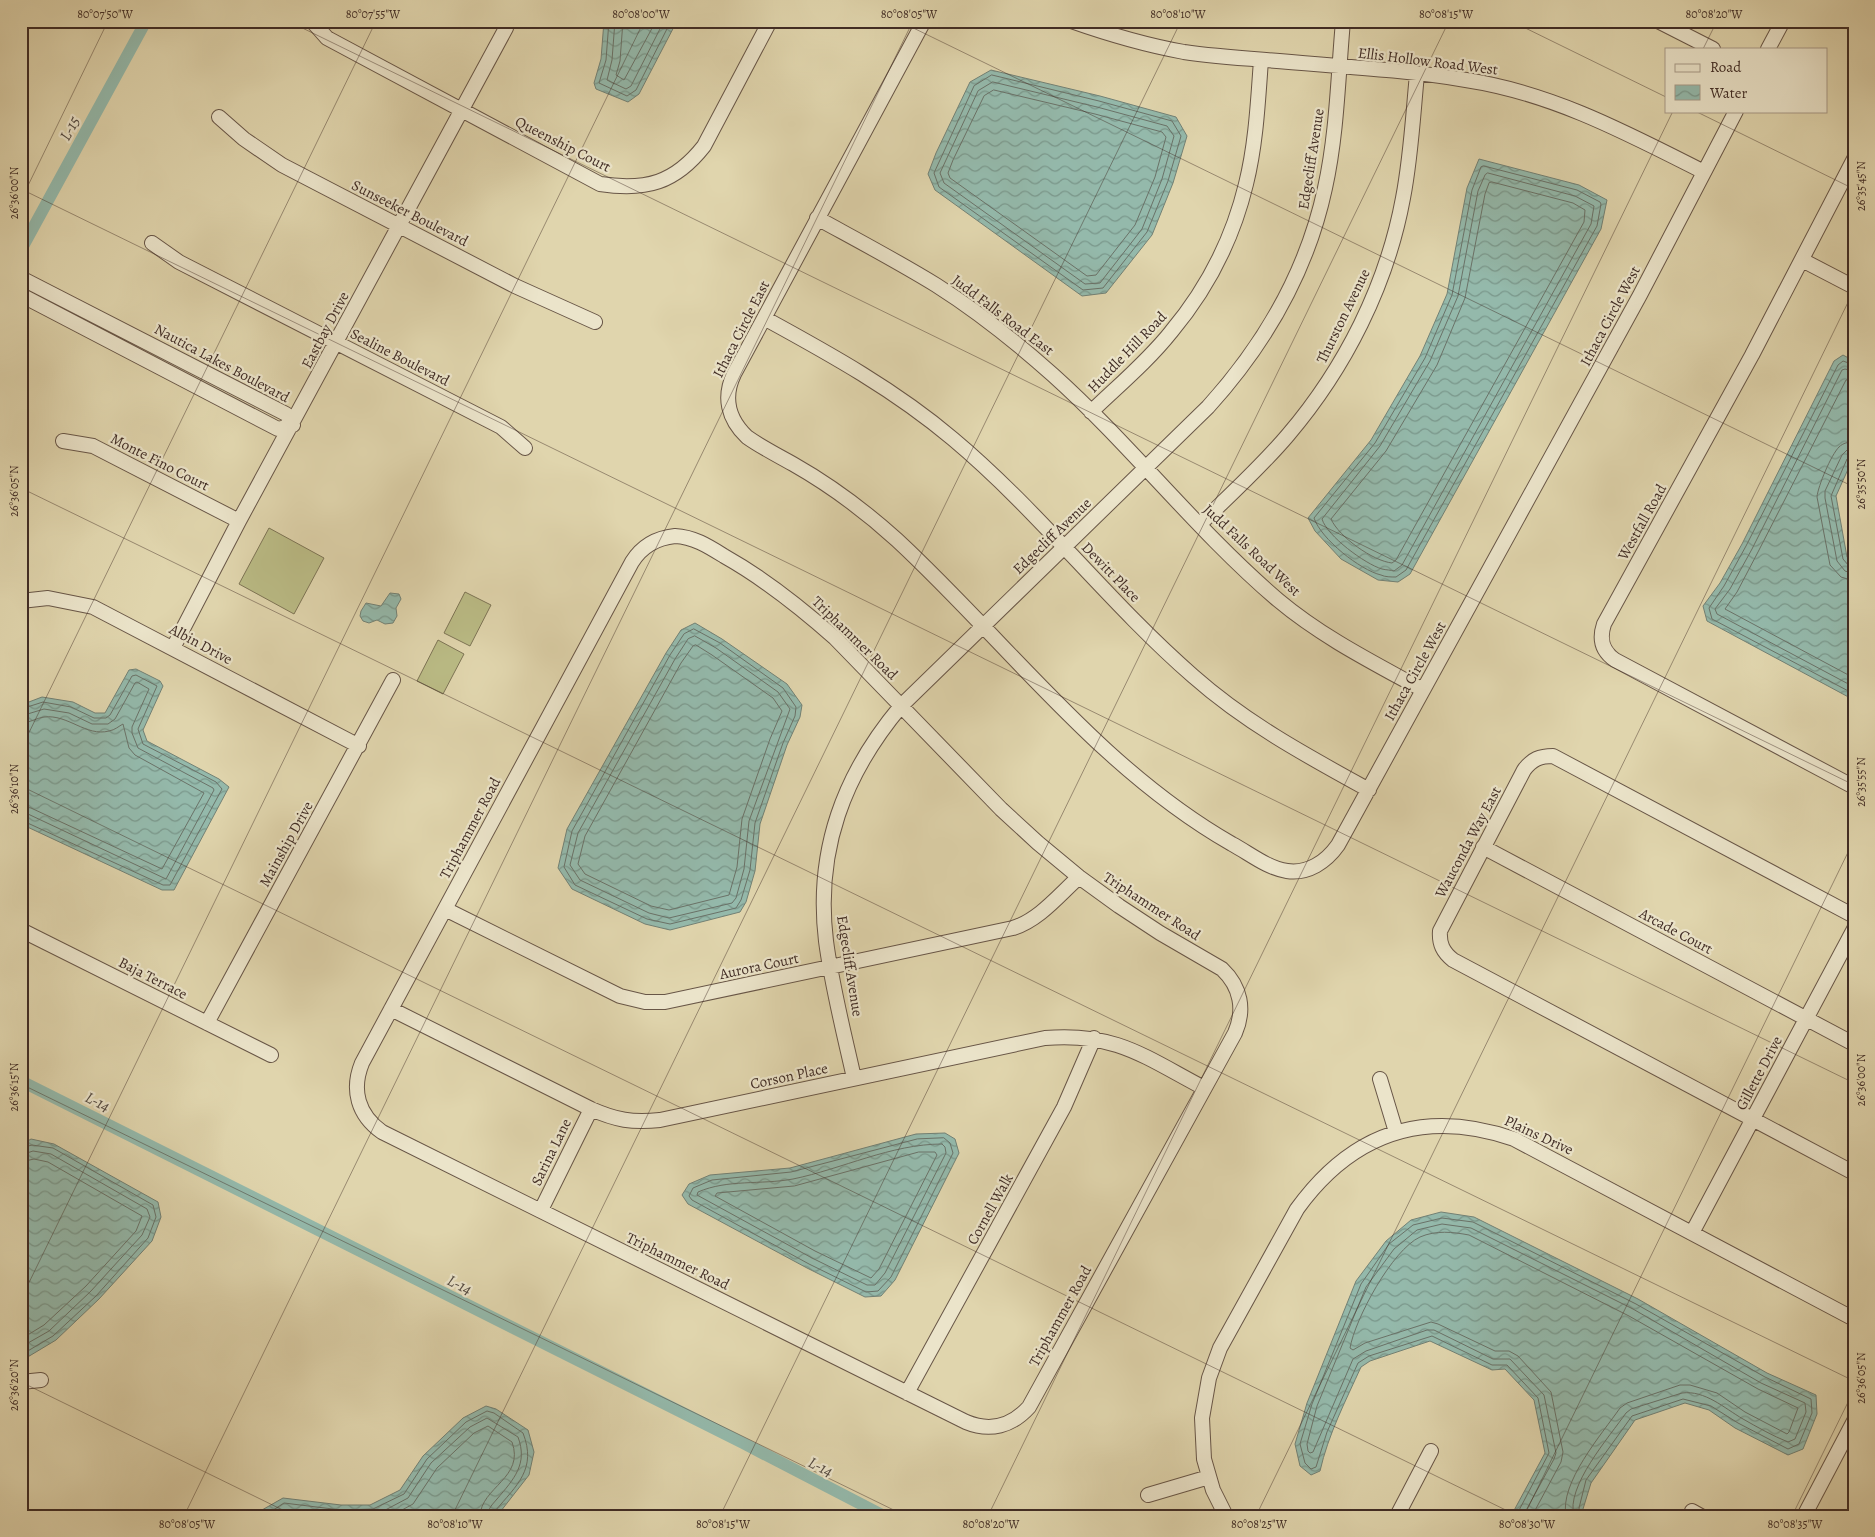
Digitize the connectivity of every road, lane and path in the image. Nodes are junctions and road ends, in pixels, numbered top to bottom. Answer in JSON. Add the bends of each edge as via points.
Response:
{"nodes":[{"id":1,"x":312,"y":21,"type":"edge"},
{"id":2,"x":770,"y":21,"type":"edge"},
{"id":3,"x":924,"y":21,"type":"edge"},
{"id":4,"x":1070,"y":21,"type":"edge"},
{"id":5,"x":1343,"y":21,"type":"edge"},
{"id":6,"x":1658,"y":21,"type":"edge"},
{"id":7,"x":1783,"y":21,"type":"edge"},
{"id":8,"x":506,"y":28,"type":"dead end"},
{"id":9,"x":1711,"y":48,"type":"edge"},
{"id":10,"x":1769,"y":48,"type":"edge"},
{"id":11,"x":1262,"y":60,"type":"junction"},
{"id":12,"x":1339,"y":67,"type":"junction"},
{"id":13,"x":1417,"y":74,"type":"junction"},
{"id":14,"x":462,"y":110,"type":"junction"},
{"id":15,"x":1735,"y":112,"type":"edge"},
{"id":16,"x":219,"y":116,"type":"dead end"},
{"id":17,"x":1854,"y":159,"type":"edge"},
{"id":18,"x":1704,"y":172,"type":"junction"},
{"id":19,"x":817,"y":218,"type":"junction"},
{"id":20,"x":399,"y":226,"type":"junction"},
{"id":21,"x":152,"y":243,"type":"dead end"},
{"id":22,"x":1802,"y":260,"type":"junction"},
{"id":23,"x":21,"y":278,"type":"edge"},
{"id":24,"x":1854,"y":287,"type":"edge"},
{"id":25,"x":25,"y":296,"type":"edge"},
{"id":26,"x":764,"y":318,"type":"junction"},
{"id":27,"x":595,"y":322,"type":"dead end"},
{"id":28,"x":337,"y":343,"type":"junction"},
{"id":29,"x":1091,"y":412,"type":"junction"},
{"id":30,"x":293,"y":424,"type":"junction"},
{"id":31,"x":63,"y":441,"type":"dead end"},
{"id":32,"x":525,"y":448,"type":"dead end"},
{"id":33,"x":1146,"y":468,"type":"junction"},
{"id":34,"x":239,"y":521,"type":"junction"},
{"id":35,"x":1200,"y":524,"type":"junction"},
{"id":36,"x":1064,"y":547,"type":"junction"},
{"id":37,"x":21,"y":601,"type":"edge"},
{"id":38,"x":982,"y":626,"type":"junction"},
{"id":39,"x":173,"y":648,"type":"junction"},
{"id":40,"x":393,"y":680,"type":"dead end"},
{"id":41,"x":1423,"y":690,"type":"junction"},
{"id":42,"x":901,"y":706,"type":"junction"},
{"id":43,"x":359,"y":746,"type":"junction"},
{"id":44,"x":1854,"y":787,"type":"edge"},
{"id":45,"x":1368,"y":790,"type":"junction"},
{"id":46,"x":1483,"y":847,"type":"junction"},
{"id":47,"x":1079,"y":877,"type":"junction"},
{"id":48,"x":445,"y":909,"type":"junction"},
{"id":49,"x":1854,"y":916,"type":"edge"},
{"id":50,"x":1854,"y":929,"type":"edge"},
{"id":51,"x":21,"y":930,"type":"edge"},
{"id":52,"x":830,"y":967,"type":"junction"},
{"id":53,"x":391,"y":1009,"type":"junction"},
{"id":54,"x":1806,"y":1019,"type":"junction"},
{"id":55,"x":207,"y":1023,"type":"junction"},
{"id":56,"x":1094,"y":1038,"type":"junction"},
{"id":57,"x":1854,"y":1044,"type":"edge"},
{"id":58,"x":271,"y":1055,"type":"dead end"},
{"id":59,"x":854,"y":1078,"type":"junction"},
{"id":60,"x":1380,"y":1079,"type":"dead end"},
{"id":61,"x":1204,"y":1088,"type":"junction"},
{"id":62,"x":591,"y":1109,"type":"junction"},
{"id":63,"x":1753,"y":1119,"type":"junction"},
{"id":64,"x":1396,"y":1132,"type":"junction"},
{"id":65,"x":1854,"y":1173,"type":"edge"},
{"id":66,"x":541,"y":1210,"type":"junction"},
{"id":67,"x":1692,"y":1233,"type":"junction"},
{"id":68,"x":1854,"y":1320,"type":"edge"},
{"id":69,"x":41,"y":1380,"type":"dead end"},
{"id":70,"x":21,"y":1382,"type":"edge"},
{"id":71,"x":907,"y":1393,"type":"junction"},
{"id":72,"x":1854,"y":1421,"type":"edge"},
{"id":73,"x":1431,"y":1450,"type":"dead end"},
{"id":74,"x":1209,"y":1477,"type":"junction"},
{"id":75,"x":1148,"y":1495,"type":"dead end"},
{"id":76,"x":1226,"y":1516,"type":"edge"},
{"id":77,"x":1396,"y":1516,"type":"edge"},
{"id":78,"x":1804,"y":1516,"type":"edge"}],
"edges":[{"from":1,"to":14,"type":"street","name":"Queenship Court","via":[[327,38]]},
{"from":2,"to":14,"type":"street","name":"Queenship Court","via":[[704,146],[692,162],[658,183],[619,187],[600,184]]},
{"from":3,"to":19,"type":"street","name":"Ithaca Circle East"},
{"from":4,"to":11,"type":"street","name":"Ellis Hollow Road West","via":[[1108,34],[1185,52]]},
{"from":5,"to":12,"type":"street","name":"Edgecliff Avenue"},
{"from":6,"to":9,"type":"street"},
{"from":7,"to":10,"type":"street"},
{"from":8,"to":14,"type":"street","name":"Eastbay Drive"},
{"from":11,"to":12,"type":"street","name":"Ellis Hollow Road West"},
{"from":11,"to":29,"type":"street","name":"Huddle Hill Road","via":[[1246,185],[1222,252],[1206,283],[1172,331]]},
{"from":12,"to":13,"type":"street","name":"Ellis Hollow Road West"},
{"from":12,"to":33,"type":"street","name":"Edgecliff Avenue","via":[[1325,188],[1306,254],[1288,294],[1267,332],[1232,382]]},
{"from":13,"to":18,"type":"street","name":"Ellis Hollow Road West","via":[[1505,87],[1542,98],[1615,126]]},
{"from":13,"to":35,"type":"street","name":"Thurston Avenue","via":[[1403,200],[1388,254],[1352,341],[1312,405],[1270,456]]},
{"from":14,"to":20,"type":"street","name":"Eastbay Drive"},
{"from":15,"to":18,"type":"street","name":"Ithaca Circle West"},
{"from":16,"to":20,"type":"street","name":"Sunseeker Boulevard","via":[[244,140],[282,165]]},
{"from":17,"to":22,"type":"street","name":"Westfall Road"},
{"from":18,"to":41,"type":"street","name":"Ithaca Circle West"},
{"from":19,"to":26,"type":"street","name":"Ithaca Circle East"},
{"from":19,"to":29,"type":"street","name":"Judd Falls Road East","via":[[895,260],[978,314],[1054,376]]},
{"from":20,"to":27,"type":"street","name":"Sunseeker Boulevard","via":[[515,286]]},
{"from":20,"to":28,"type":"street","name":"Eastbay Drive"},
{"from":21,"to":28,"type":"street","name":"Sealine Boulevard","via":[[179,262]]},
{"from":22,"to":24,"type":"street"},
{"from":22,"to":44,"type":"street","name":"Westfall Road","via":[[1604,624],[1601,641],[1615,660]]},
{"from":23,"to":30,"type":"street","name":"Nautica Lakes Boulevard","via":[[286,414]]},
{"from":25,"to":30,"type":"street","name":"Nautica Lakes Boulevard","via":[[278,429]]},
{"from":26,"to":36,"type":"street","name":"Dewitt Place","via":[[840,360],[917,410],[988,470]]},
{"from":26,"to":38,"type":"street","name":"Ithaca Circle East","via":[[730,382],[729,408],[735,424],[746,437],[864,512],[903,546]]},
{"from":28,"to":30,"type":"street","name":"Eastbay Drive"},
{"from":28,"to":32,"type":"street","name":"Sealine Boulevard","via":[[501,427]]},
{"from":29,"to":33,"type":"street","name":"Judd Falls Road East"},
{"from":30,"to":34,"type":"street","name":"Eastbay Drive"},
{"from":31,"to":34,"type":"street","name":"Monte Fino Court","via":[[93,446]]},
{"from":33,"to":35,"type":"street","name":"Judd Falls Road West"},
{"from":33,"to":36,"type":"street","name":"Edgecliff Avenue"},
{"from":34,"to":39,"type":"street","name":"Eastbay Drive"},
{"from":35,"to":41,"type":"street","name":"Judd Falls Road West","via":[[1279,601],[1344,646]]},
{"from":36,"to":38,"type":"street","name":"Edgecliff Avenue"},
{"from":36,"to":45,"type":"street","name":"Dewitt Place","via":[[1194,678],[1299,752]]},
{"from":37,"to":39,"type":"street","name":"Albin Drive","via":[[48,598],[93,607]]},
{"from":38,"to":42,"type":"street","name":"Edgecliff Avenue"},
{"from":38,"to":45,"type":"street","name":"Ithaca Circle West","via":[[1078,725],[1147,786],[1224,839],[1270,865],[1295,871],[1312,868],[1327,859]]},
{"from":39,"to":43,"type":"street","name":"Albin Drive"},
{"from":40,"to":43,"type":"street","name":"Mainship Drive"},
{"from":41,"to":45,"type":"street","name":"Ithaca Circle West"},
{"from":42,"to":47,"type":"street","name":"Triphammer Road","via":[[1001,809]]},
{"from":42,"to":48,"type":"street","name":"Triphammer Road","via":[[835,638],[776,588],[692,538],[675,536],[658,540],[643,549],[632,562]]},
{"from":42,"to":52,"type":"street","name":"Edgecliff Avenue","via":[[864,756],[835,824],[824,887]]},
{"from":43,"to":55,"type":"street","name":"Mainship Drive"},
{"from":46,"to":49,"type":"street","name":"Wauconda Way East","via":[[1529,763],[1536,758],[1553,756]]},
{"from":46,"to":54,"type":"street","name":"Arcade Court"},
{"from":46,"to":63,"type":"street","name":"Wauconda Way East","via":[[1440,931],[1439,939],[1446,954]]},
{"from":47,"to":52,"type":"street","name":"Aurora Court","via":[[1022,926]]},
{"from":47,"to":61,"type":"street","name":"Triphammer Road","via":[[1152,928],[1222,969],[1234,983],[1241,1008],[1238,1025]]},
{"from":48,"to":52,"type":"street","name":"Aurora Court","via":[[620,996],[645,1002],[665,1002]]},
{"from":48,"to":53,"type":"street","name":"Triphammer Road"},
{"from":50,"to":54,"type":"street","name":"Gillette Drive"},
{"from":51,"to":55,"type":"street","name":"Baja Terrace"},
{"from":52,"to":59,"type":"street","name":"Edgecliff Avenue"},
{"from":53,"to":62,"type":"street","name":"Corson Place"},
{"from":53,"to":66,"type":"street","name":"Triphammer Road","via":[[358,1071],[357,1097],[368,1121],[382,1132]]},
{"from":54,"to":57,"type":"street","name":"Arcade Court"},
{"from":54,"to":63,"type":"street","name":"Gillette Drive"},
{"from":55,"to":58,"type":"street","name":"Baja Terrace"},
{"from":56,"to":59,"type":"street","name":"Corson Place","via":[[1044,1038]]},
{"from":56,"to":61,"type":"street","name":"Corson Place","via":[[1132,1050]]},
{"from":56,"to":71,"type":"street","name":"Cornell Walk","via":[[1064,1107]]},
{"from":59,"to":62,"type":"street","name":"Corson Place","via":[[660,1120],[626,1121]]},
{"from":60,"to":64,"type":"street"},
{"from":61,"to":71,"type":"street","name":"Triphammer Road","via":[[1023,1414],[1000,1426],[982,1427]]},
{"from":62,"to":66,"type":"street","name":"Sarina Lane"},
{"from":63,"to":65,"type":"street","name":"Wauconda Way East"},
{"from":63,"to":67,"type":"street","name":"Gillette Drive"},
{"from":64,"to":67,"type":"street","name":"Plains Drive","via":[[1434,1126],[1490,1131],[1528,1146]]},
{"from":64,"to":74,"type":"street","name":"Plains Drive","via":[[1347,1156],[1311,1189],[1225,1339],[1203,1402],[1202,1435]]},
{"from":66,"to":71,"type":"street","name":"Triphammer Road"},
{"from":67,"to":68,"type":"street","name":"Plains Drive"},
{"from":69,"to":70,"type":"street"},
{"from":72,"to":78,"type":"street"},
{"from":73,"to":77,"type":"street"},
{"from":74,"to":75,"type":"street"},
{"from":74,"to":76,"type":"street","name":"Plains Drive"}]}
